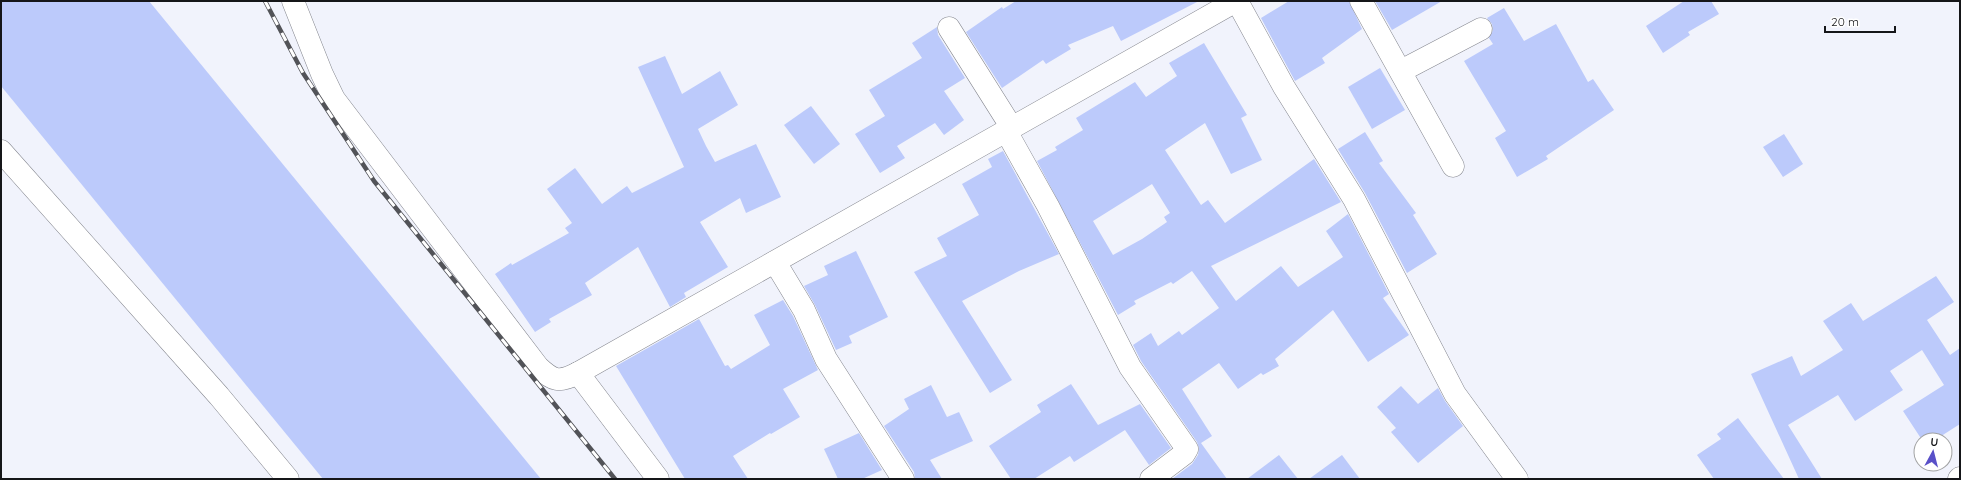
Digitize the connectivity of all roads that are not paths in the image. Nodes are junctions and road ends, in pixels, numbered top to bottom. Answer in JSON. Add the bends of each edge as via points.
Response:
{"nodes":[{"id":1,"x":293,"y":1,"type":"edge"},
{"id":2,"x":1236,"y":1,"type":"edge"},
{"id":3,"x":1361,"y":1,"type":"edge"},
{"id":4,"x":948,"y":28,"type":"dead end"},
{"id":5,"x":1481,"y":29,"type":"dead end"},
{"id":6,"x":1401,"y":71,"type":"junction"},
{"id":7,"x":1009,"y":129,"type":"junction"},
{"id":8,"x":1,"y":151,"type":"edge"},
{"id":9,"x":1454,"y":166,"type":"dead end"},
{"id":10,"x":775,"y":262,"type":"junction"},
{"id":11,"x":578,"y":373,"type":"junction"},
{"id":12,"x":288,"y":479,"type":"edge"},
{"id":13,"x":658,"y":479,"type":"edge"},
{"id":14,"x":903,"y":479,"type":"edge"},
{"id":15,"x":1151,"y":479,"type":"edge"},
{"id":16,"x":1517,"y":479,"type":"edge"}],
"edges":[{"from":1,"to":11,"type":"street","via":[[334,99],[538,367],[556,380],[566,379]]},
{"from":2,"to":7,"type":"street"},
{"from":2,"to":16,"type":"street","via":[[1284,87],[1354,199],[1455,394]]},
{"from":3,"to":6,"type":"street"},
{"from":4,"to":7,"type":"street"},
{"from":5,"to":6,"type":"street"},
{"from":6,"to":9,"type":"street"},
{"from":7,"to":10,"type":"street"},
{"from":7,"to":15,"type":"street","via":[[1130,367],[1187,449]]},
{"from":8,"to":12,"type":"street","via":[[219,396]]},
{"from":10,"to":11,"type":"street"},
{"from":10,"to":14,"type":"street","via":[[804,310],[826,358]]},
{"from":11,"to":13,"type":"street"}]}
